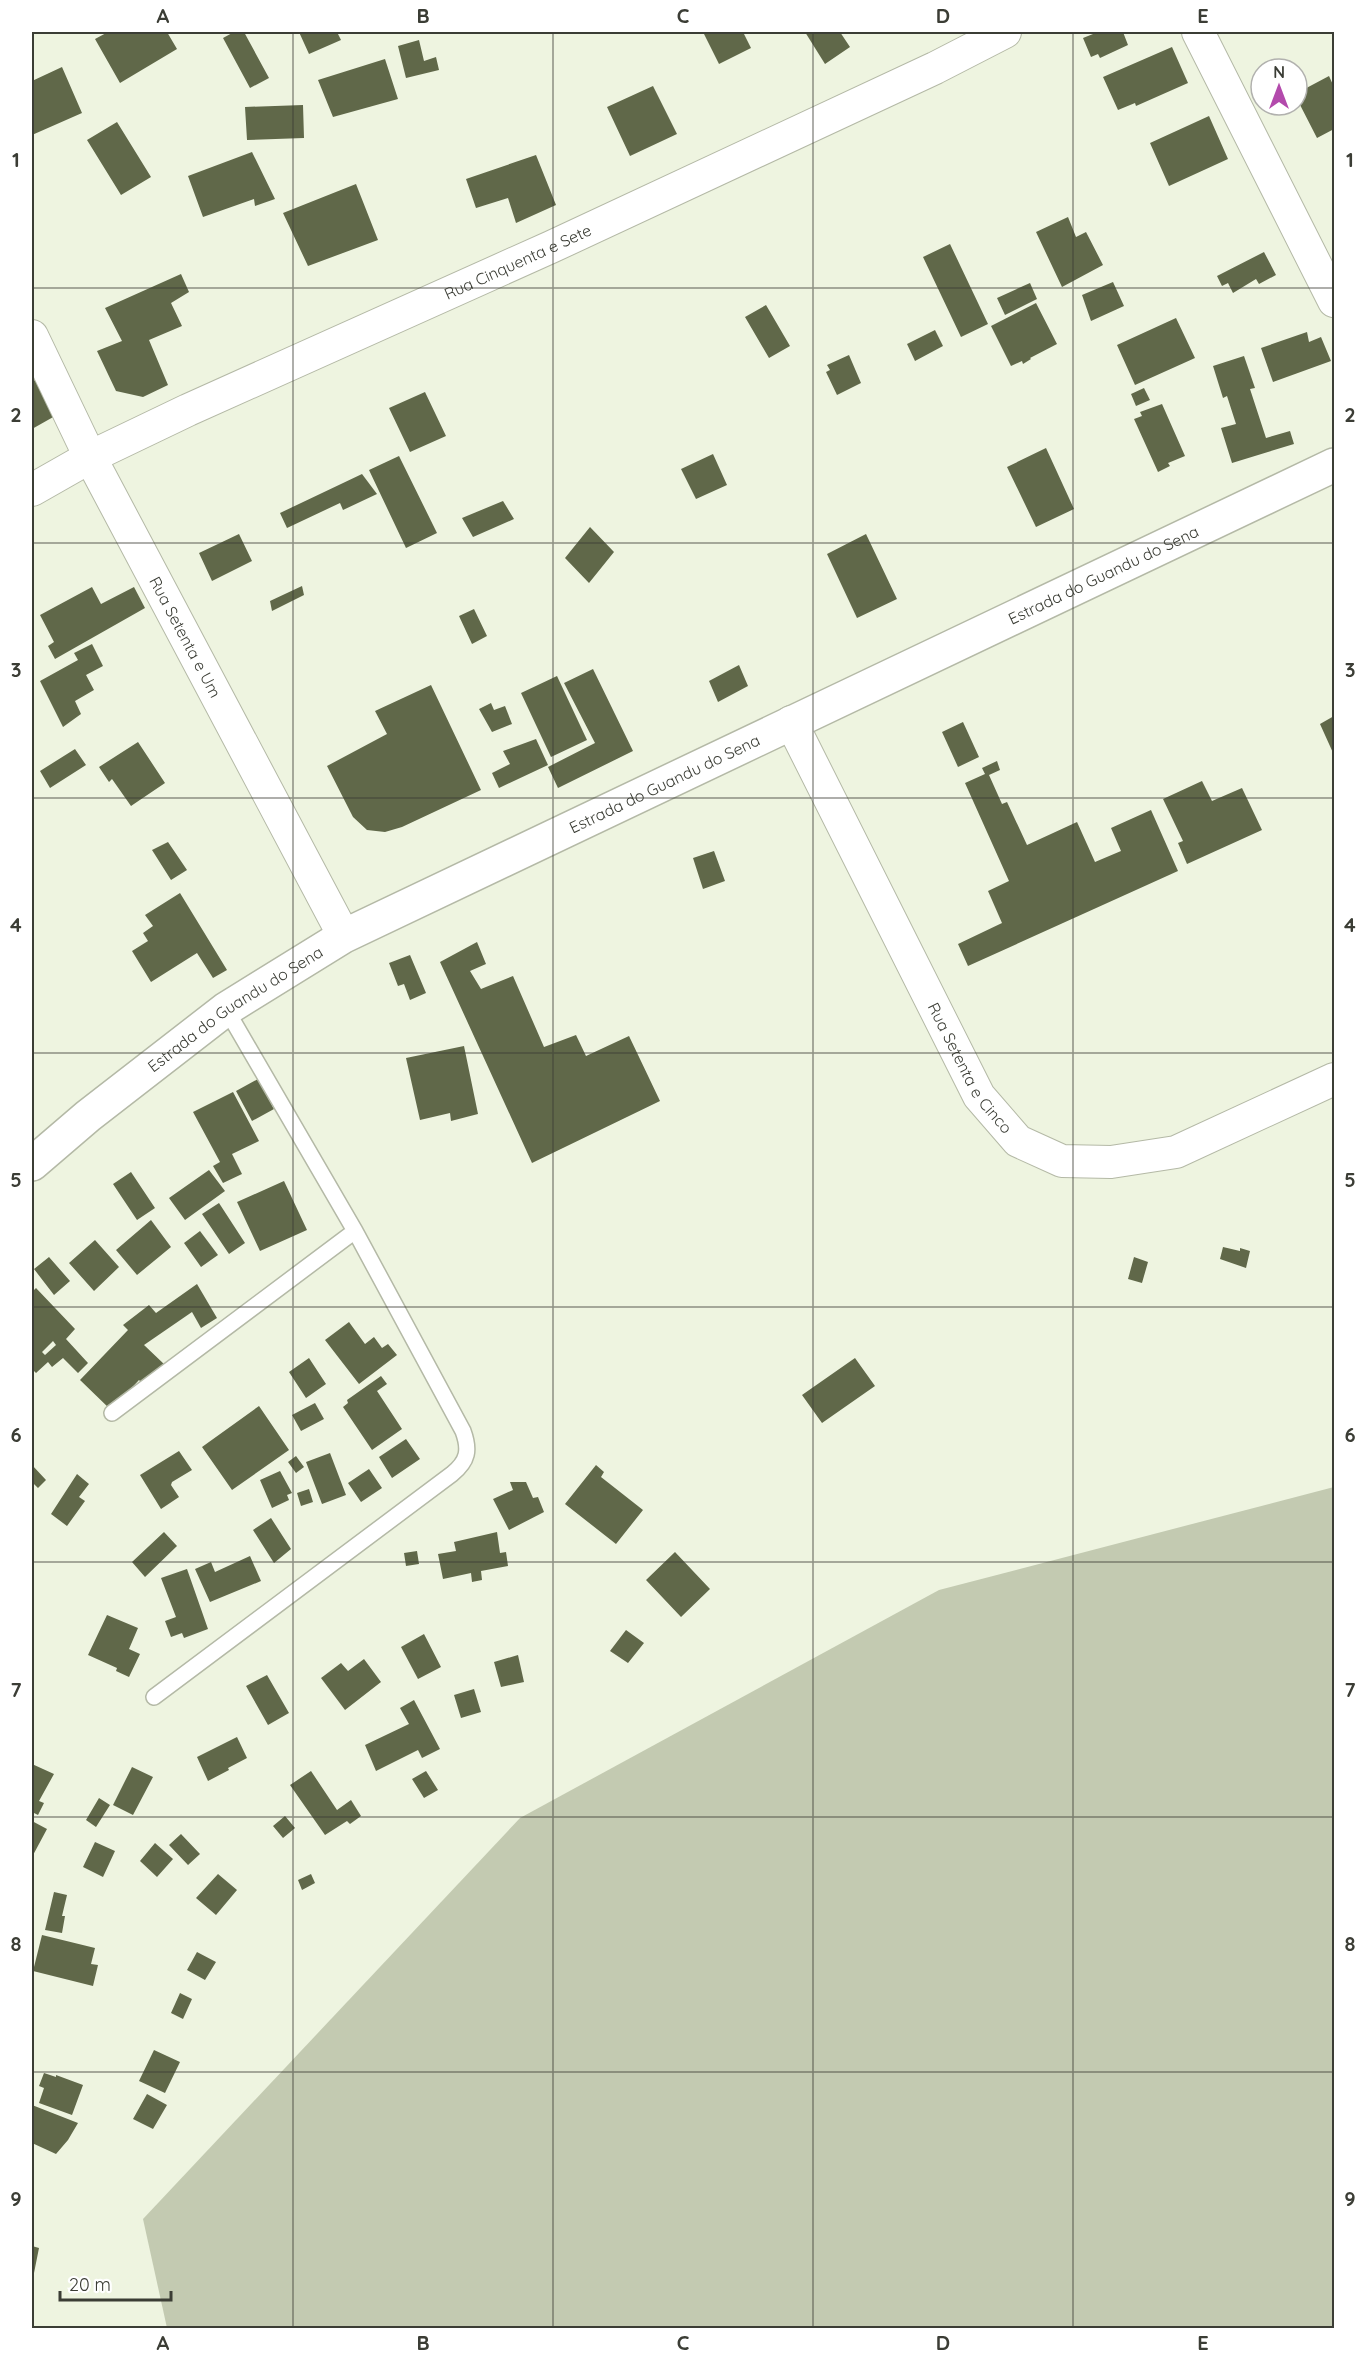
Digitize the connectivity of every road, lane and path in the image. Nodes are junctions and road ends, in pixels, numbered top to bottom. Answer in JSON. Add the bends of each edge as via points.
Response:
{"nodes":[{"id":1,"x":1005,"y":32,"type":"edge"},
{"id":2,"x":1198,"y":32,"type":"edge"},
{"id":3,"x":1335,"y":301,"type":"edge"},
{"id":4,"x":32,"y":336,"type":"edge"},
{"id":5,"x":90,"y":457,"type":"junction"},
{"id":6,"x":1335,"y":465,"type":"edge"},
{"id":7,"x":32,"y":490,"type":"edge"},
{"id":8,"x":791,"y":722,"type":"junction"},
{"id":9,"x":344,"y":936,"type":"junction"},
{"id":10,"x":226,"y":1009,"type":"junction"},
{"id":11,"x":1335,"y":1079,"type":"edge"},
{"id":12,"x":32,"y":1164,"type":"edge"},
{"id":13,"x":355,"y":1231,"type":"junction"},
{"id":14,"x":112,"y":1413,"type":"dead end"},
{"id":15,"x":154,"y":1697,"type":"dead end"}],
"edges":[{"from":1,"to":5,"type":"street","name":"Rua Cinquenta e Sete","via":[[594,227]]},
{"from":2,"to":3,"type":"street"},
{"from":4,"to":5,"type":"street","name":"Rua Setenta e Um"},
{"from":5,"to":7,"type":"street","name":"Rua Cinquenta e Sete"},
{"from":5,"to":9,"type":"street","name":"Rua Setenta e Um"},
{"from":6,"to":8,"type":"main road","name":"Estrada do Guandu do Sena"},
{"from":8,"to":9,"type":"main road","name":"Estrada do Guandu do Sena"},
{"from":8,"to":11,"type":"street","name":"Rua Setenta e Cinco","via":[[979,1096],[1018,1142],[1062,1161],[1111,1162],[1176,1152]]},
{"from":9,"to":10,"type":"main road","name":"Estrada do Guandu do Sena"},
{"from":10,"to":12,"type":"main road","name":"Estrada do Guandu do Sena"},
{"from":10,"to":13,"type":"lane"},
{"from":13,"to":14,"type":"lane"},
{"from":13,"to":15,"type":"lane","via":[[463,1431],[467,1456],[452,1474]]}]}
